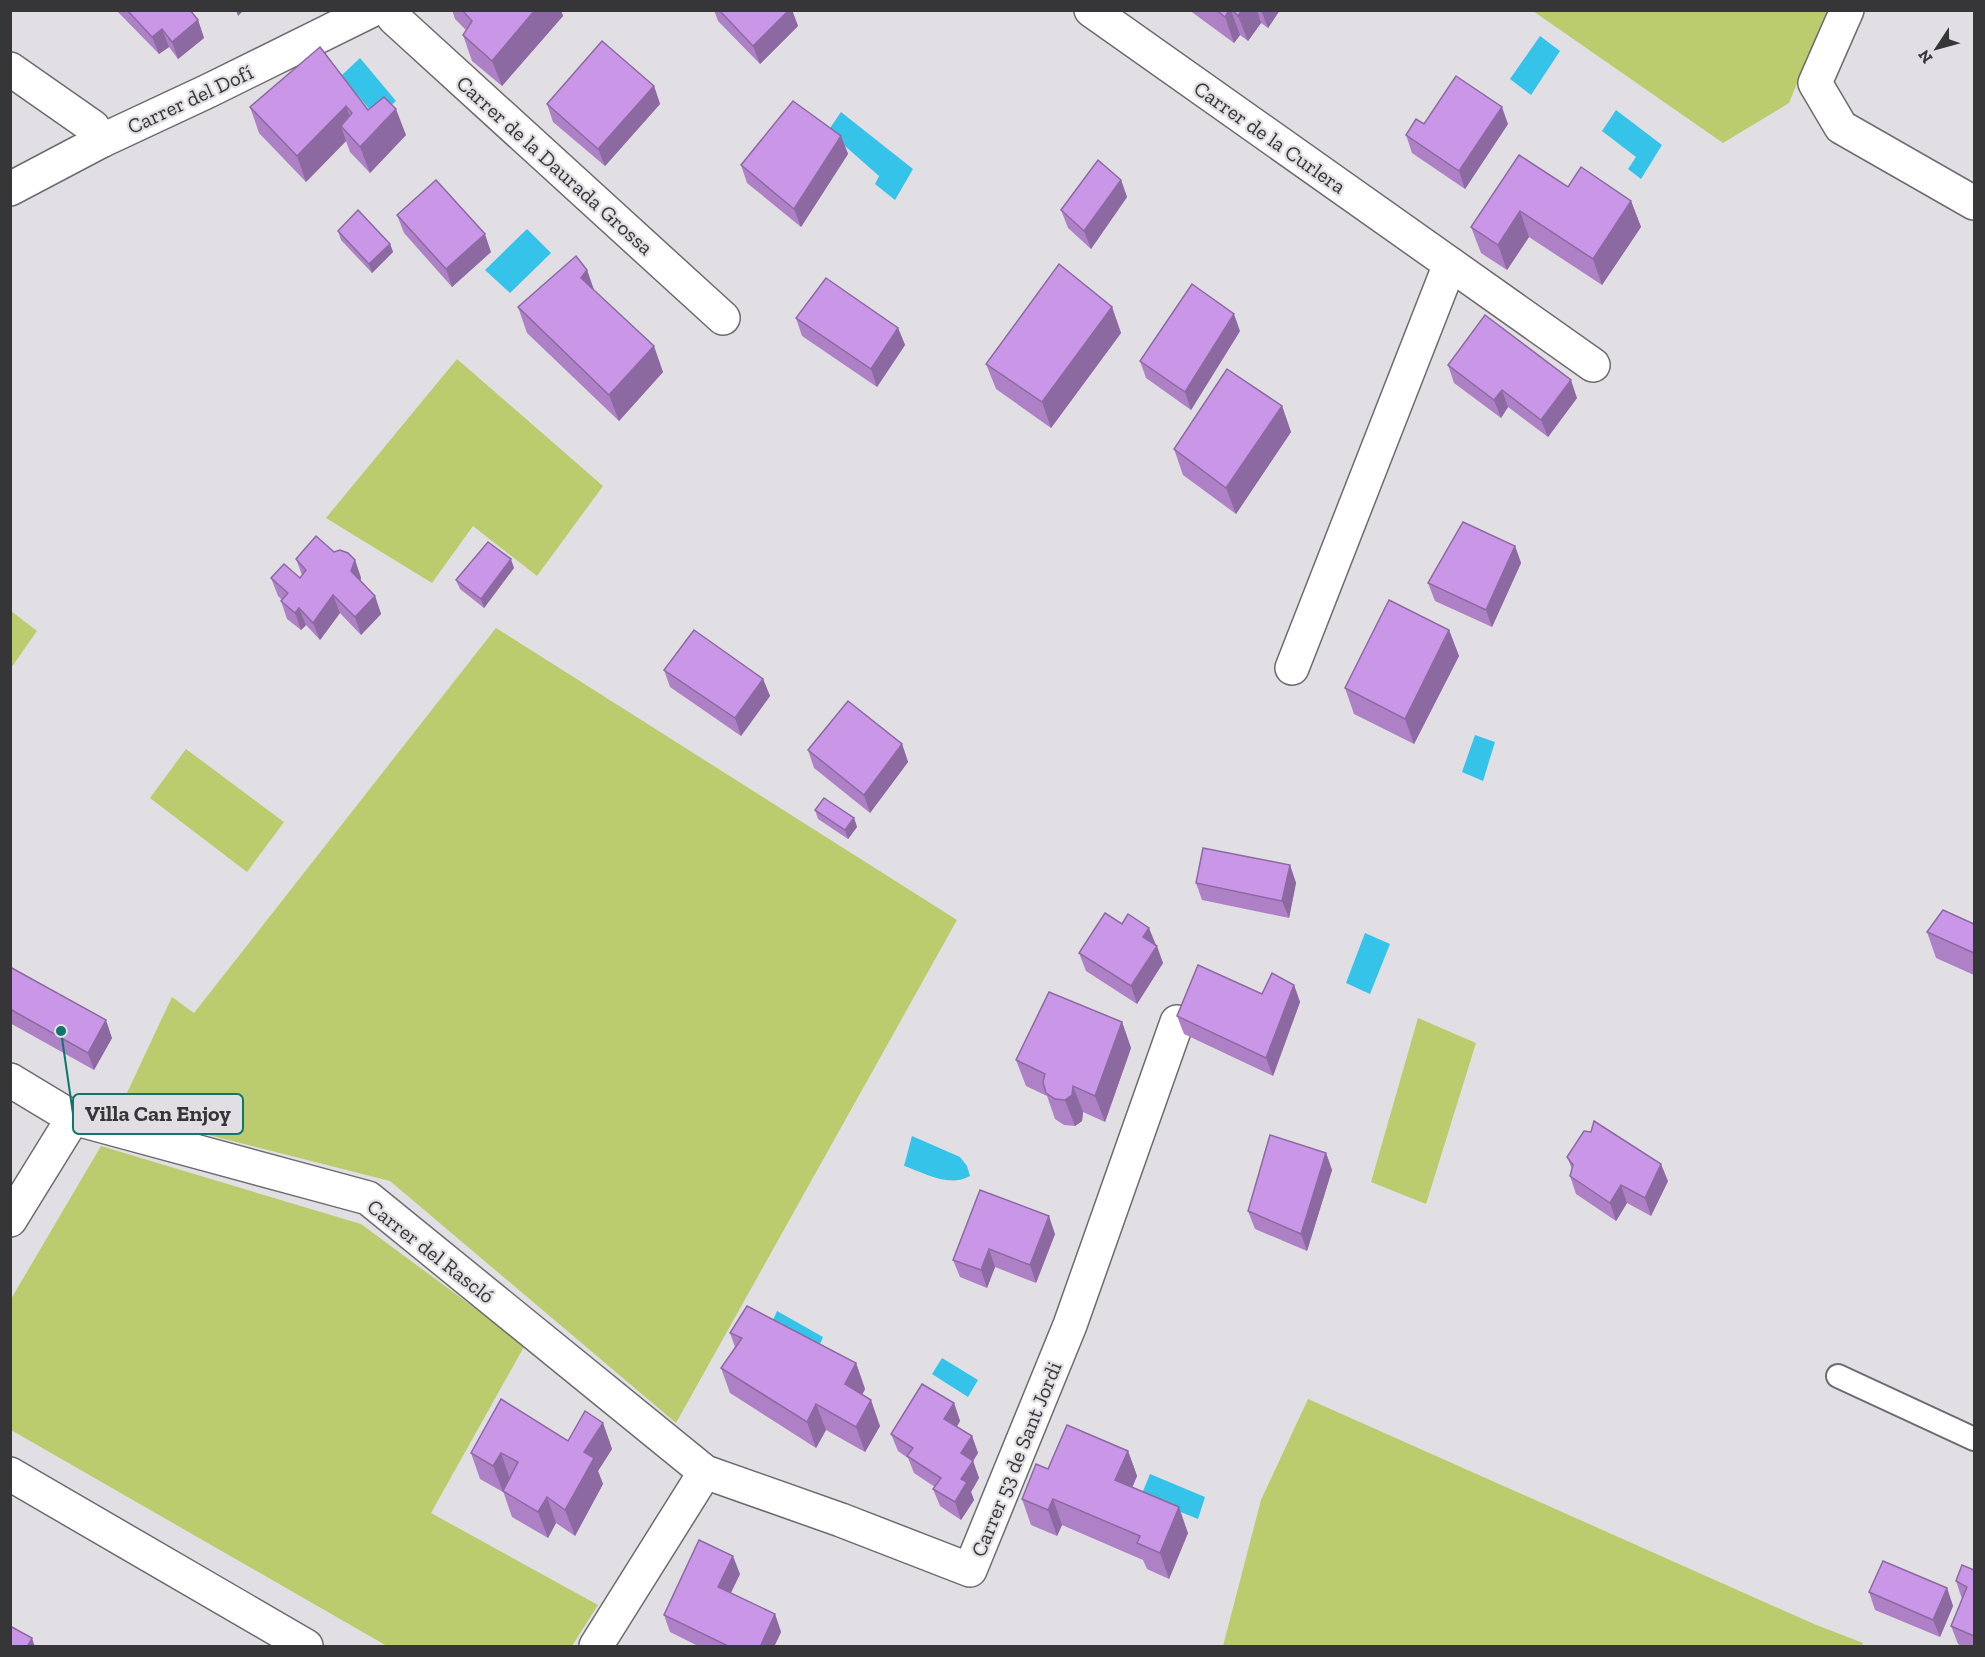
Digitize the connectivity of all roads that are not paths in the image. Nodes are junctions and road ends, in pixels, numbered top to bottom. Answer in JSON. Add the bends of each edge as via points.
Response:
{"nodes":[{"id":1,"x":372,"y":10,"type":"edge"},
{"id":2,"x":389,"y":10,"type":"edge"},
{"id":3,"x":1090,"y":10,"type":"edge"},
{"id":4,"x":1847,"y":10,"type":"edge"},
{"id":5,"x":10,"y":69,"type":"edge"},
{"id":6,"x":100,"y":141,"type":"junction"},
{"id":7,"x":10,"y":189,"type":"edge"},
{"id":8,"x":1974,"y":202,"type":"edge"},
{"id":9,"x":1450,"y":264,"type":"junction"},
{"id":10,"x":723,"y":318,"type":"dead end"},
{"id":11,"x":1593,"y":365,"type":"dead end"},
{"id":12,"x":1292,"y":668,"type":"dead end"},
{"id":13,"x":1177,"y":1022,"type":"edge"},
{"id":14,"x":10,"y":1080,"type":"edge"},
{"id":15,"x":73,"y":1118,"type":"junction"},
{"id":16,"x":10,"y":1220,"type":"edge"},
{"id":17,"x":1838,"y":1376,"type":"dead end"},
{"id":18,"x":1974,"y":1439,"type":"edge"},
{"id":19,"x":705,"y":1472,"type":"junction"},
{"id":20,"x":10,"y":1474,"type":"edge"},
{"id":21,"x":306,"y":1647,"type":"edge"},
{"id":22,"x":596,"y":1647,"type":"edge"}],
"edges":[{"from":1,"to":6,"type":"street","name":"Carrer del Dofí"},
{"from":2,"to":10,"type":"street","name":"Carrer de la Daurada Grossa"},
{"from":3,"to":9,"type":"street","name":"Carrer de la Curlera"},
{"from":4,"to":8,"type":"street","via":[[1815,83],[1841,128]]},
{"from":5,"to":6,"type":"street","via":[[93,127]]},
{"from":6,"to":7,"type":"street","name":"Carrer del Dofí"},
{"from":9,"to":11,"type":"street","name":"Carrer de la Curlera"},
{"from":9,"to":12,"type":"street"},
{"from":13,"to":19,"type":"street","name":"Carrer 53 de Sant Jordi","via":[[1070,1325],[970,1570]]},
{"from":14,"to":15,"type":"street","name":"Carrer del Rascló"},
{"from":15,"to":16,"type":"street"},
{"from":15,"to":19,"type":"street","name":"Carrer del Rascló","via":[[368,1198]]},
{"from":17,"to":18,"type":"lane"},
{"from":19,"to":22,"type":"street"},
{"from":20,"to":21,"type":"street"}]}
